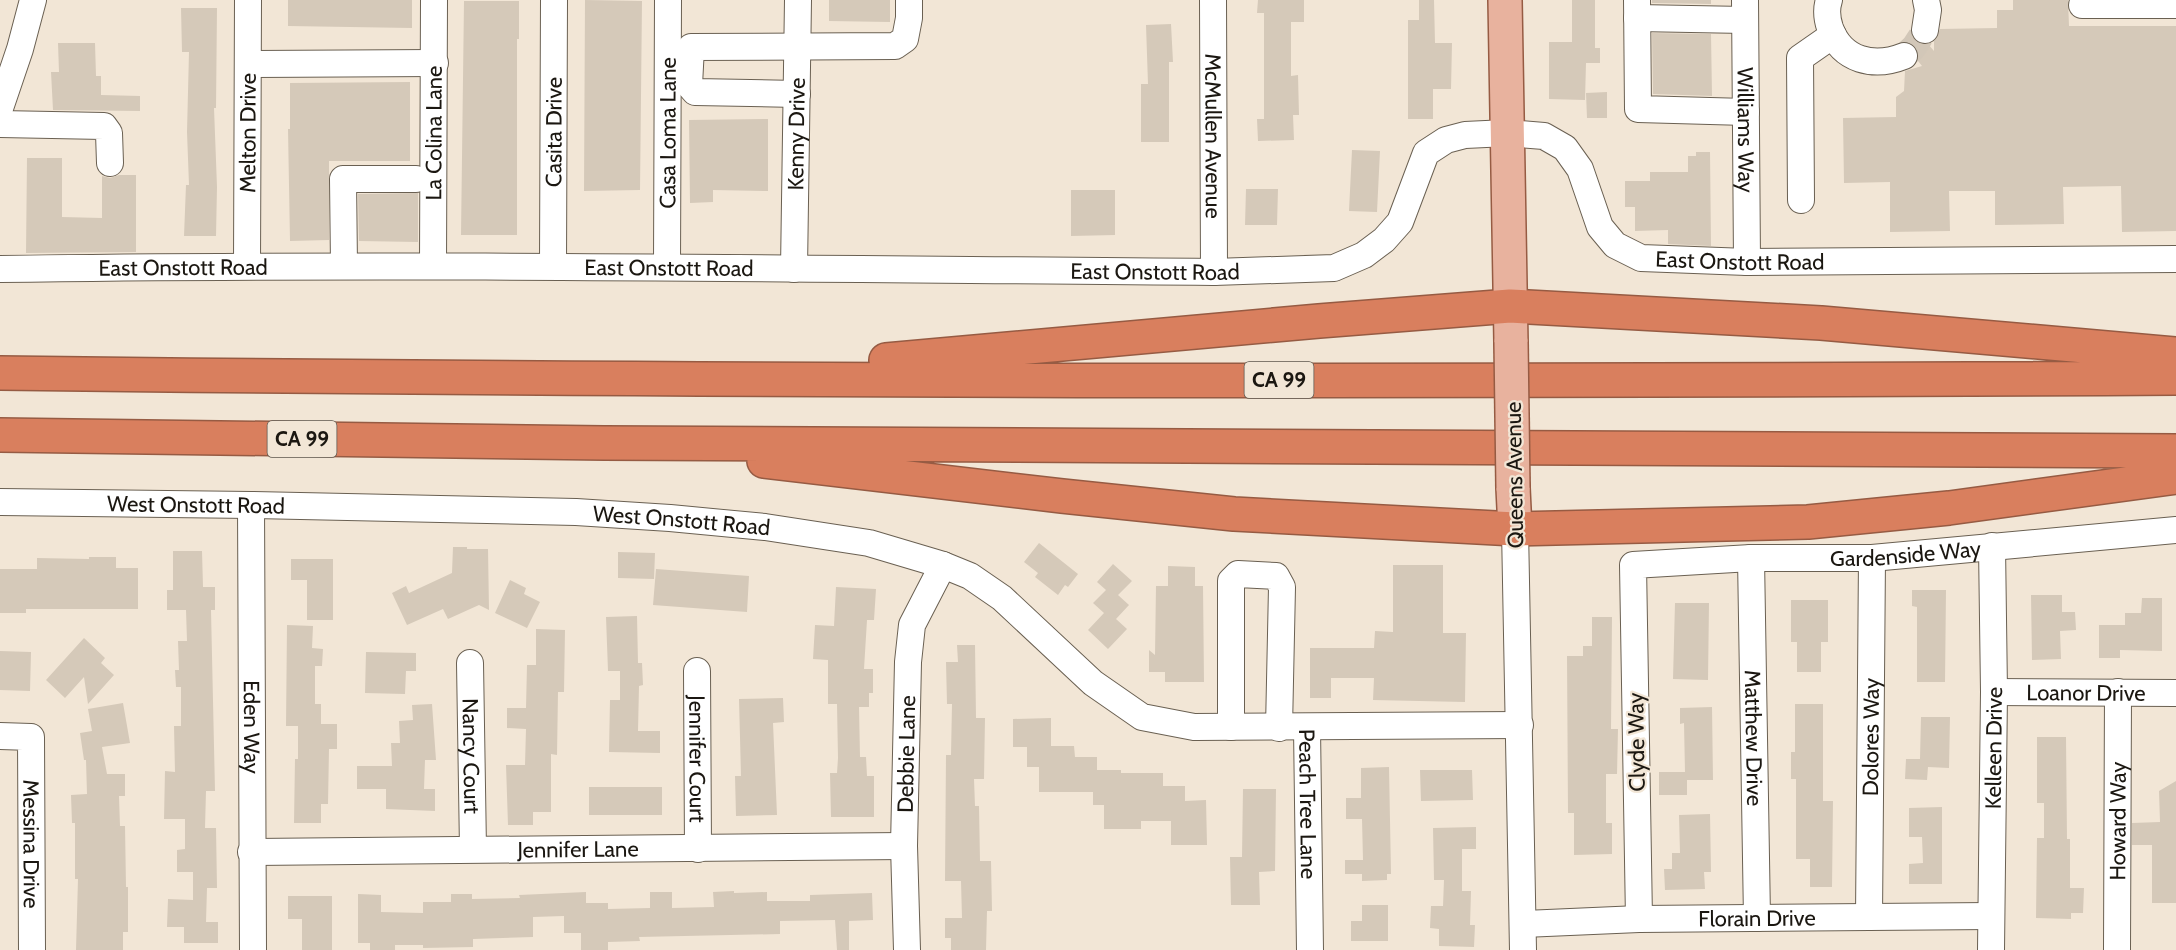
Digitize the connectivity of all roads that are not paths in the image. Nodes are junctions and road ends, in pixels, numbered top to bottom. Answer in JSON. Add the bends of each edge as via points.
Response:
{"nodes":[{"id":1,"x":33,"y":0,"type":"edge"},
{"id":2,"x":248,"y":0,"type":"edge"},
{"id":3,"x":434,"y":0,"type":"edge"},
{"id":4,"x":554,"y":0,"type":"edge"},
{"id":5,"x":668,"y":0,"type":"edge"},
{"id":6,"x":798,"y":0,"type":"edge"},
{"id":7,"x":909,"y":0,"type":"edge"},
{"id":8,"x":1213,"y":0,"type":"edge"},
{"id":9,"x":1505,"y":0,"type":"edge"},
{"id":10,"x":1828,"y":0,"type":"edge"},
{"id":11,"x":1926,"y":0,"type":"edge"},
{"id":12,"x":2082,"y":5,"type":"dead end"},
{"id":13,"x":2176,"y":5,"type":"edge"},
{"id":14,"x":1637,"y":9,"type":"edge"},
{"id":15,"x":1745,"y":10,"type":"edge"},
{"id":16,"x":1925,"y":30,"type":"tunnel mouth"},
{"id":17,"x":1833,"y":35,"type":"junction"},
{"id":18,"x":797,"y":47,"type":"junction"},
{"id":19,"x":1904,"y":56,"type":"tunnel mouth"},
{"id":20,"x":435,"y":63,"type":"junction"},
{"id":21,"x":248,"y":64,"type":"junction"},
{"id":22,"x":796,"y":94,"type":"junction"},
{"id":23,"x":0,"y":108,"type":"edge"},
{"id":24,"x":1746,"y":112,"type":"junction"},
{"id":25,"x":0,"y":124,"type":"edge"},
{"id":26,"x":1507,"y":133,"type":"junction"},
{"id":27,"x":110,"y":163,"type":"dead end"},
{"id":28,"x":416,"y":179,"type":"dead end"},
{"id":29,"x":1801,"y":200,"type":"dead end"},
{"id":30,"x":2176,"y":259,"type":"edge"},
{"id":31,"x":1747,"y":262,"type":"junction"},
{"id":32,"x":247,"y":265,"type":"junction"},
{"id":33,"x":344,"y":265,"type":"junction"},
{"id":34,"x":433,"y":265,"type":"junction"},
{"id":35,"x":553,"y":266,"type":"junction"},
{"id":36,"x":667,"y":267,"type":"junction"},
{"id":37,"x":0,"y":269,"type":"edge"},
{"id":38,"x":794,"y":269,"type":"junction"},
{"id":39,"x":1214,"y":272,"type":"junction"},
{"id":40,"x":1510,"y":306,"type":"junction"},
{"id":41,"x":2176,"y":354,"type":"edge"},
{"id":42,"x":0,"y":373,"type":"edge"},
{"id":43,"x":383,"y":377,"type":"junction"},
{"id":44,"x":2176,"y":378,"type":"edge"},
{"id":45,"x":0,"y":435,"type":"edge"},
{"id":46,"x":604,"y":443,"type":"junction"},
{"id":47,"x":2176,"y":451,"type":"edge"},
{"id":48,"x":2176,"y":477,"type":"edge"},
{"id":49,"x":0,"y":502,"type":"edge"},
{"id":50,"x":251,"y":505,"type":"junction"},
{"id":51,"x":1515,"y":529,"type":"junction"},
{"id":52,"x":2176,"y":530,"type":"edge"},
{"id":53,"x":1992,"y":546,"type":"junction"},
{"id":54,"x":1751,"y":558,"type":"junction"},
{"id":55,"x":1872,"y":558,"type":"junction"},
{"id":56,"x":943,"y":565,"type":"junction"},
{"id":57,"x":1633,"y":565,"type":"joint"},
{"id":58,"x":470,"y":663,"type":"dead end"},
{"id":59,"x":697,"y":671,"type":"dead end"},
{"id":60,"x":1994,"y":692,"type":"junction"},
{"id":61,"x":2118,"y":692,"type":"junction"},
{"id":62,"x":2176,"y":693,"type":"edge"},
{"id":63,"x":1520,"y":725,"type":"junction"},
{"id":64,"x":1231,"y":727,"type":"junction"},
{"id":65,"x":1280,"y":728,"type":"junction"},
{"id":66,"x":1307,"y":728,"type":"junction"},
{"id":67,"x":0,"y":736,"type":"edge"},
{"id":68,"x":904,"y":846,"type":"junction"},
{"id":69,"x":473,"y":849,"type":"junction"},
{"id":70,"x":698,"y":849,"type":"junction"},
{"id":71,"x":252,"y":852,"type":"junction"},
{"id":72,"x":1991,"y":916,"type":"junction"},
{"id":73,"x":1869,"y":917,"type":"junction"},
{"id":74,"x":1756,"y":918,"type":"junction"},
{"id":75,"x":1639,"y":919,"type":"junction"},
{"id":76,"x":1523,"y":924,"type":"junction"},
{"id":77,"x":32,"y":950,"type":"edge"},
{"id":78,"x":253,"y":950,"type":"edge"},
{"id":79,"x":907,"y":950,"type":"edge"},
{"id":80,"x":1310,"y":950,"type":"edge"},
{"id":81,"x":1523,"y":950,"type":"edge"},
{"id":82,"x":1992,"y":950,"type":"edge"},
{"id":83,"x":2117,"y":950,"type":"edge"}],
"edges":[{"from":1,"to":23,"type":"street"},
{"from":2,"to":21,"type":"street","name":"Melton Drive"},
{"from":3,"to":20,"type":"street","name":"La Colina Lane"},
{"from":4,"to":35,"type":"street","name":"Casita Drive"},
{"from":5,"to":36,"type":"street","name":"Casa Loma Lane"},
{"from":6,"to":18,"type":"street","name":"Kenny Drive"},
{"from":7,"to":18,"type":"street","via":[[905,39],[895,46]]},
{"from":8,"to":39,"type":"street","name":"McMullen Avenue"},
{"from":9,"to":26,"type":"main road","name":"Queens Avenue"},
{"from":10,"to":17,"type":"street"},
{"from":11,"to":16,"type":"street"},
{"from":12,"to":13,"type":"street"},
{"from":14,"to":15,"type":"street"},
{"from":14,"to":24,"type":"street","via":[[1638,109]]},
{"from":15,"to":24,"type":"street","name":"Williams Way"},
{"from":17,"to":19,"type":"street","via":[[1841,48],[1865,61],[1878,63]]},
{"from":17,"to":29,"type":"street","via":[[1800,58]]},
{"from":18,"to":22,"type":"street","name":"Kenny Drive"},
{"from":18,"to":22,"type":"street","via":[[691,47],[689,70],[689,86],[695,92]]},
{"from":20,"to":21,"type":"street"},
{"from":20,"to":34,"type":"street","name":"La Colina Lane"},
{"from":21,"to":32,"type":"street","name":"Melton Drive"},
{"from":22,"to":38,"type":"street","name":"Kenny Drive"},
{"from":24,"to":31,"type":"street","name":"Williams Way"},
{"from":25,"to":27,"type":"street","via":[[104,126],[109,133]]},
{"from":26,"to":31,"type":"street","name":"East Onstott Road","via":[[1545,136],[1565,147],[1580,169],[1600,227],[1615,245],[1641,258]]},
{"from":26,"to":39,"type":"street","name":"East Onstott Road","via":[[1465,135],[1446,140],[1426,153],[1400,222],[1364,255],[1334,268]]},
{"from":26,"to":40,"type":"main road","name":"Queens Avenue"},
{"from":28,"to":33,"type":"street","via":[[344,179]]},
{"from":30,"to":31,"type":"street","name":"East Onstott Road"},
{"from":32,"to":33,"type":"street","name":"East Onstott Road"},
{"from":32,"to":37,"type":"street","name":"East Onstott Road"},
{"from":33,"to":34,"type":"street","name":"East Onstott Road"},
{"from":34,"to":35,"type":"street","name":"East Onstott Road"},
{"from":35,"to":36,"type":"street","name":"East Onstott Road"},
{"from":36,"to":38,"type":"street","name":"East Onstott Road"},
{"from":38,"to":39,"type":"street","name":"East Onstott Road"},
{"from":40,"to":41,"type":"highway","via":[[1821,323]]},
{"from":40,"to":43,"type":"highway","via":[[871,361]]},
{"from":40,"to":51,"type":"main road","name":"Queens Avenue","bridge":true},
{"from":42,"to":43,"type":"highway","number":"CA 99"},
{"from":43,"to":44,"type":"highway","number":"CA 99","via":[[1578,381]]},
{"from":45,"to":46,"type":"highway","number":"CA 99"},
{"from":46,"to":47,"type":"highway","number":"CA 99"},
{"from":46,"to":51,"type":"highway","via":[[1234,514]]},
{"from":48,"to":51,"type":"highway","via":[[1949,508],[1808,522]]},
{"from":49,"to":50,"type":"street","name":"West Onstott Road"},
{"from":50,"to":56,"type":"street","name":"West Onstott Road","via":[[576,512],[670,518],[869,543]]},
{"from":50,"to":71,"type":"street","name":"Eden Way"},
{"from":51,"to":63,"type":"street","name":"Queens Avenue"},
{"from":52,"to":53,"type":"street","name":"Gardenside Way"},
{"from":53,"to":55,"type":"street","name":"Gardenside Way"},
{"from":53,"to":60,"type":"street","name":"Kelleen Drive"},
{"from":54,"to":55,"type":"street","name":"Gardenside Way"},
{"from":54,"to":57,"type":"street","name":"Gardenside Way"},
{"from":54,"to":74,"type":"street","name":"Matthew Drive"},
{"from":55,"to":73,"type":"street","name":"Dolores Way"},
{"from":56,"to":64,"type":"street","name":"West Onstott Road","via":[[970,576],[1002,598],[1093,683],[1142,717],[1194,727]]},
{"from":56,"to":68,"type":"street","name":"Debbie Lane","via":[[912,625]]},
{"from":57,"to":75,"type":"street","name":"Clyde Way"},
{"from":58,"to":69,"type":"street","name":"Nancy Court"},
{"from":59,"to":70,"type":"street","name":"Jennifer Court"},
{"from":60,"to":61,"type":"street","name":"Loanor Drive"},
{"from":60,"to":72,"type":"street","name":"Kelleen Drive"},
{"from":61,"to":62,"type":"street","name":"Loanor Drive"},
{"from":61,"to":83,"type":"street","name":"Howard Way"},
{"from":63,"to":66,"type":"street","name":"Peach Tree Lane"},
{"from":63,"to":76,"type":"street","name":"Queens Avenue"},
{"from":64,"to":65,"type":"street","name":"West Onstott Road"},
{"from":64,"to":65,"type":"street","via":[[1231,581],[1238,574],[1276,576],[1282,587]]},
{"from":65,"to":66,"type":"street","name":"West Onstott Road"},
{"from":66,"to":80,"type":"street","name":"Peach Tree Lane"},
{"from":67,"to":77,"type":"street","name":"Messina Drive","via":[[31,737]]},
{"from":68,"to":70,"type":"street","name":"Jennifer Lane"},
{"from":68,"to":79,"type":"street","name":"Debbie Lane"},
{"from":69,"to":70,"type":"street","name":"Jennifer Lane"},
{"from":69,"to":71,"type":"street","name":"Jennifer Lane"},
{"from":71,"to":78,"type":"street","name":"Eden Way"},
{"from":72,"to":73,"type":"street","name":"Florain Drive"},
{"from":72,"to":82,"type":"street","name":"Kelleen Drive"},
{"from":73,"to":74,"type":"street","name":"Florain Drive"},
{"from":74,"to":75,"type":"street","name":"Florain Drive"},
{"from":75,"to":76,"type":"street","name":"Florain Drive"},
{"from":76,"to":81,"type":"street","name":"Queens Avenue"}]}
